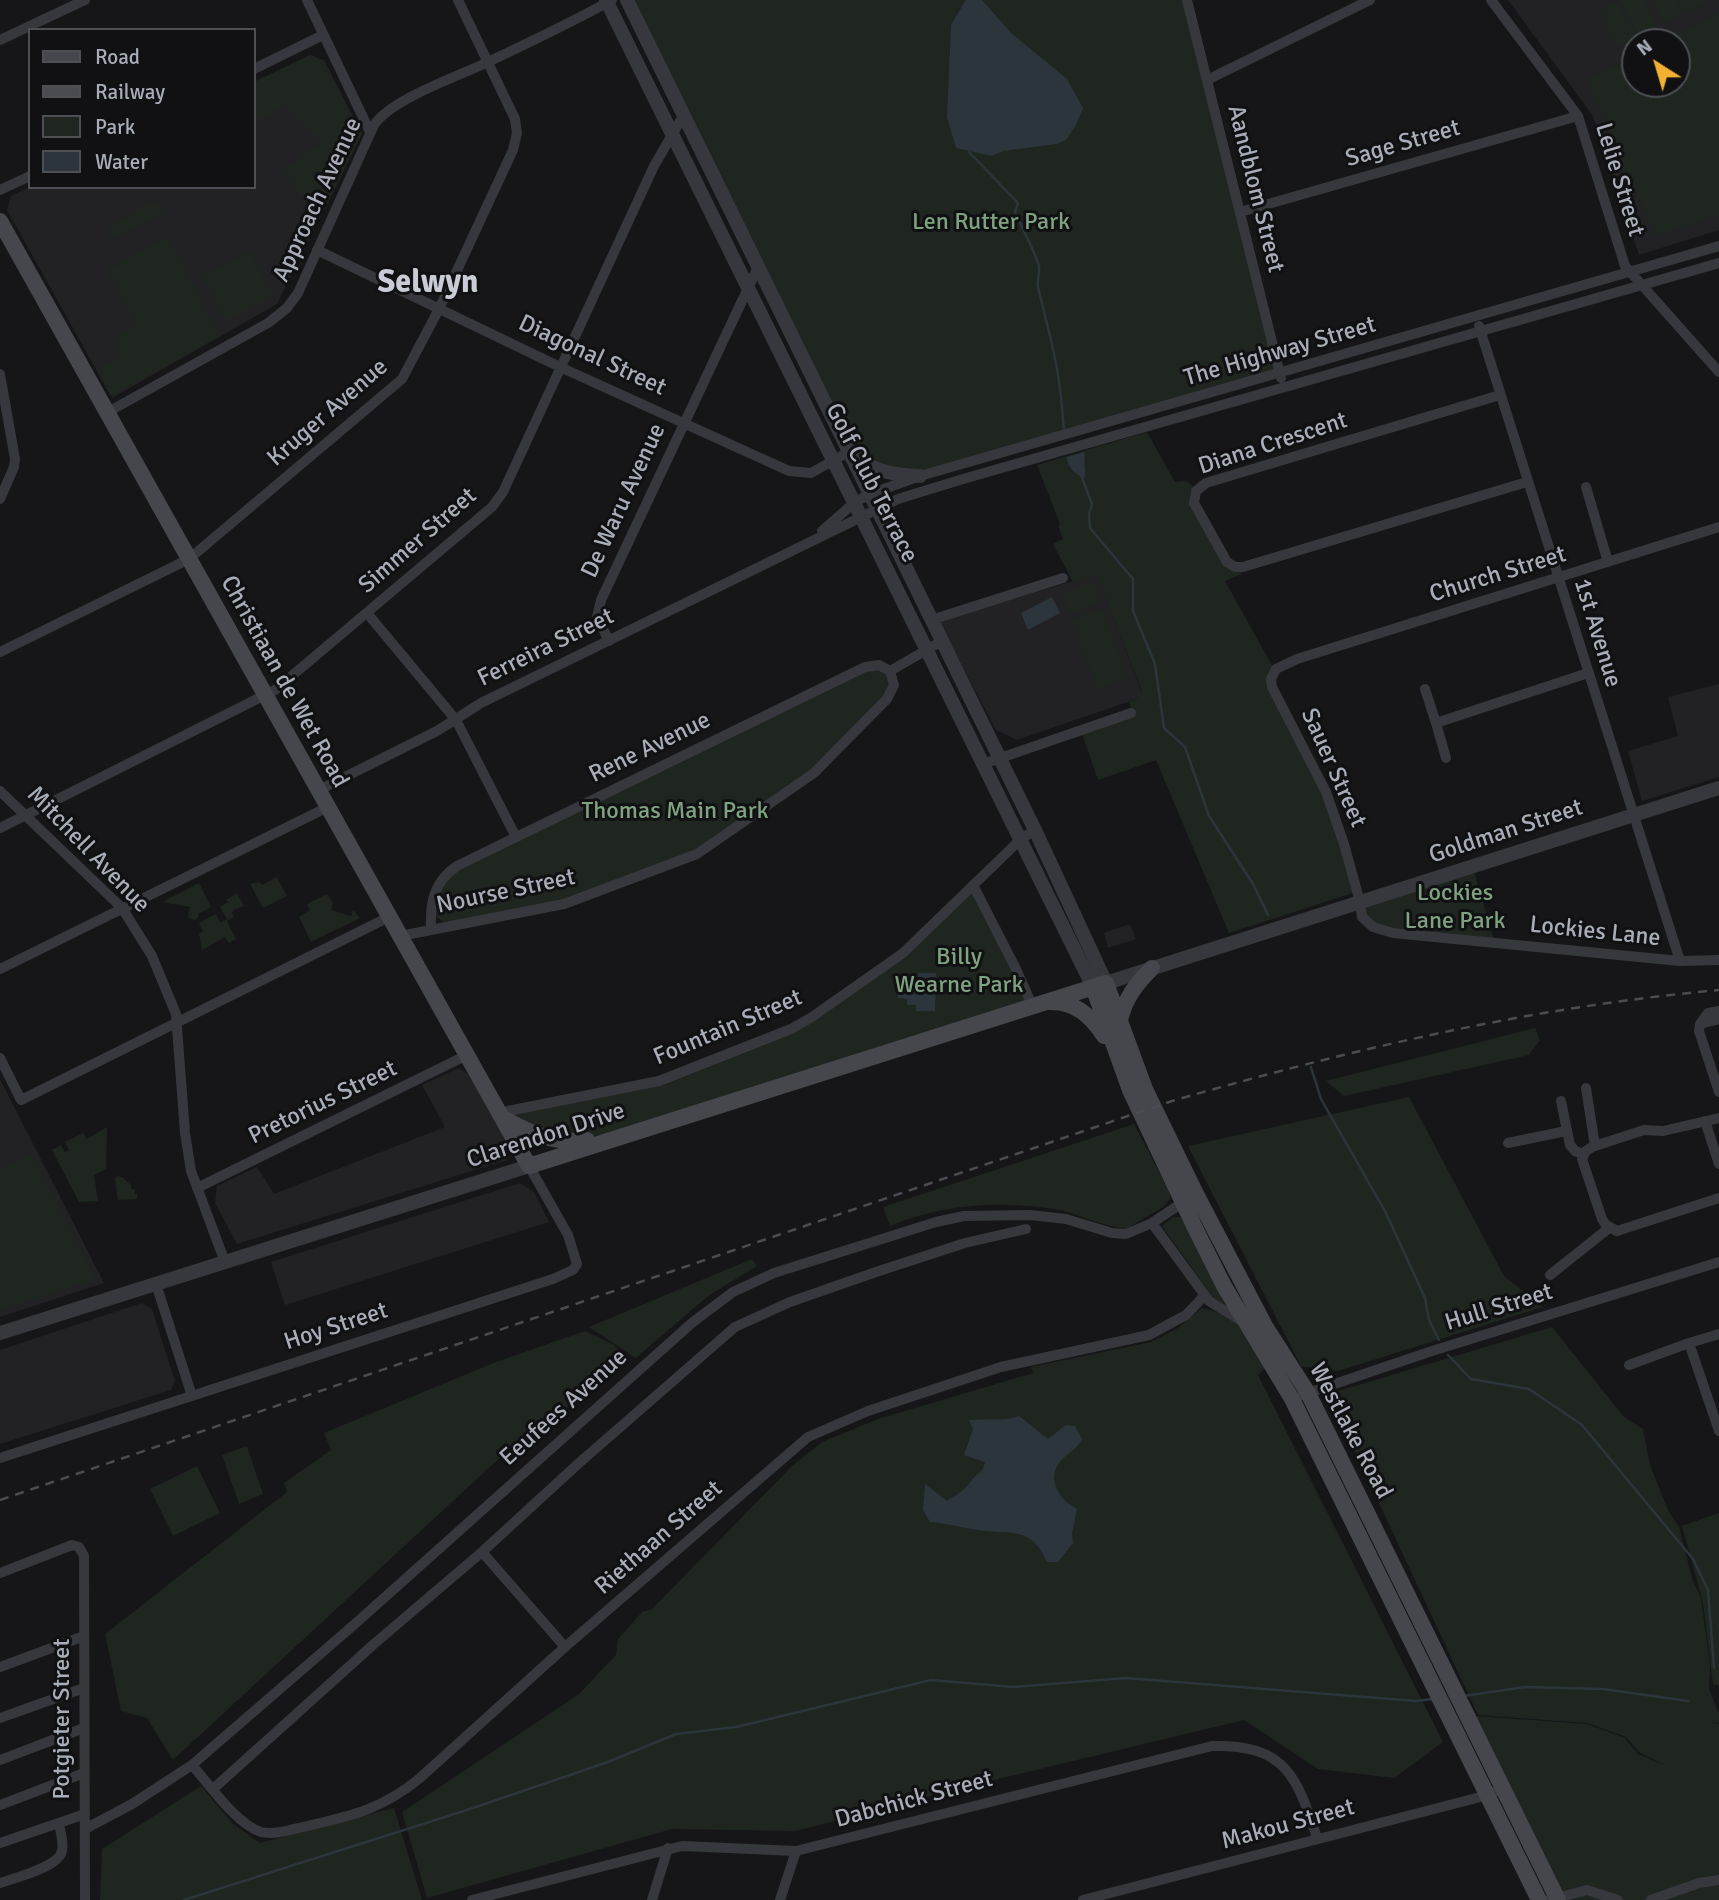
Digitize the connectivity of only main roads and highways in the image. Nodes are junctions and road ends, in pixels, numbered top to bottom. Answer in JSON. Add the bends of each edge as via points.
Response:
{"nodes":[{"id":1,"x":0,"y":221,"type":"edge"},
{"id":2,"x":1152,"y":968,"type":"road end"},
{"id":3,"x":1100,"y":985,"type":"junction"},
{"id":4,"x":1038,"y":1003,"type":"junction"},
{"id":5,"x":1120,"y":1020,"type":"junction"},
{"id":6,"x":1114,"y":1049,"type":"junction"},
{"id":7,"x":500,"y":1115,"type":"junction"},
{"id":8,"x":623,"y":1136,"type":"junction"},
{"id":9,"x":529,"y":1166,"type":"joint"},
{"id":10,"x":1189,"y":1198,"type":"junction"},
{"id":11,"x":1555,"y":1899,"type":"edge"},
{"id":12,"x":1539,"y":1900,"type":"edge"}],
"edges":[{"from":1,"to":7,"type":"main road","name":"Christiaan de Wet Road"},
{"from":2,"to":5,"type":"main road","via":[[1131,992]]},
{"from":3,"to":4,"type":"main road","name":"Clarendon Drive"},
{"from":3,"to":5,"type":"main road","name":"Westlake Road"},
{"from":3,"to":6,"type":"main road","name":"Westlake Road"},
{"from":4,"to":6,"type":"main road","via":[[1063,1003],[1082,1011]]},
{"from":4,"to":8,"type":"main road","name":"Clarendon Drive"},
{"from":5,"to":10,"type":"main road","name":"Westlake Road"},
{"from":6,"to":10,"type":"main road","name":"Westlake Road","via":[[1130,1090]]},
{"from":7,"to":8,"type":"main road","via":[[556,1142]]},
{"from":7,"to":9,"type":"main road","name":"Christiaan de Wet Road"},
{"from":8,"to":9,"type":"main road","name":"Clarendon Drive"},
{"from":10,"to":11,"type":"main road","name":"Westlake Road","via":[[1308,1393]]},
{"from":10,"to":12,"type":"main road","name":"Westlake Road","via":[[1245,1323],[1292,1399]]}]}
